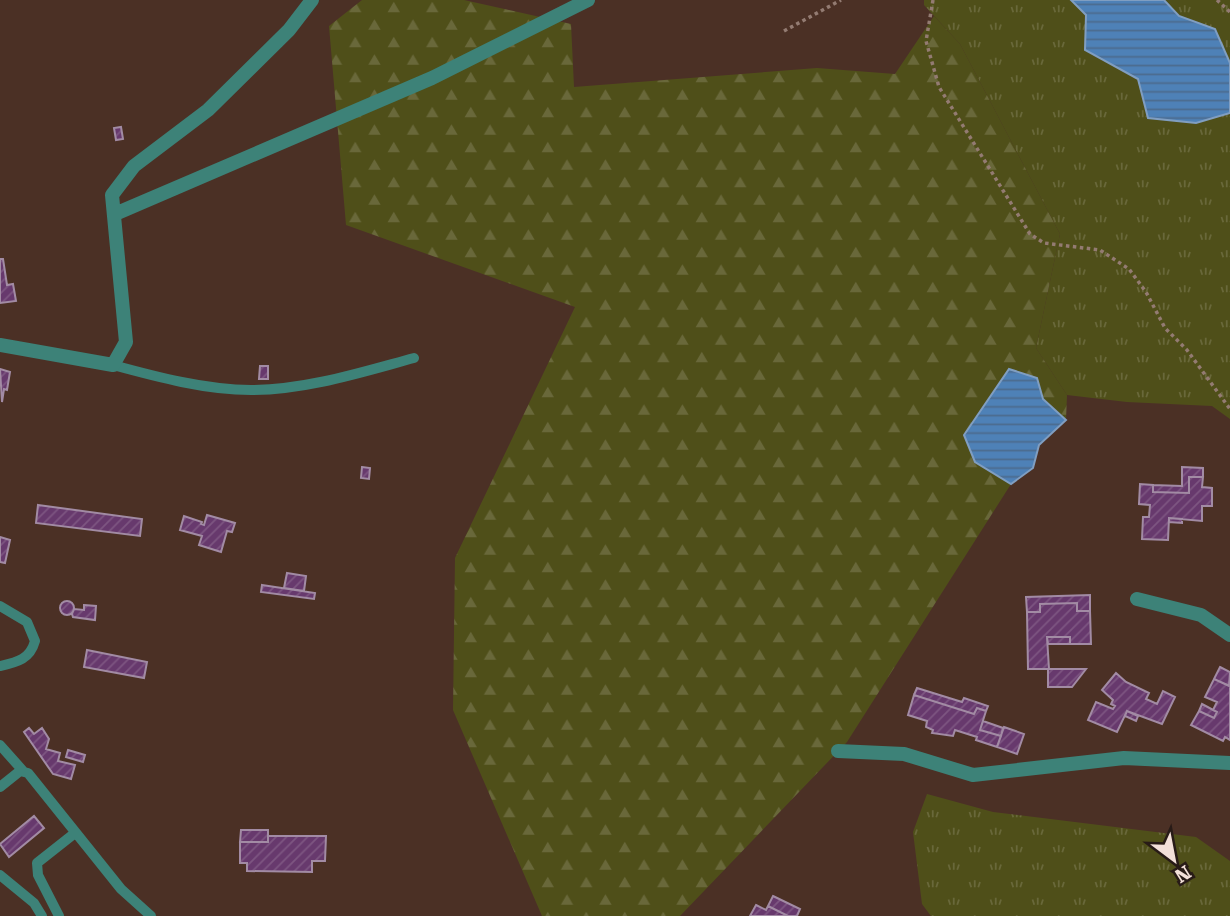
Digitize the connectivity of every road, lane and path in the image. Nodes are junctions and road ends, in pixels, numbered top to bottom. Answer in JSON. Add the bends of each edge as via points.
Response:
{"nodes":[{"id":1,"x":312,"y":0,"type":"edge"},
{"id":2,"x":587,"y":0,"type":"edge"},
{"id":3,"x":841,"y":0,"type":"edge"},
{"id":4,"x":933,"y":0,"type":"edge"},
{"id":5,"x":1217,"y":0,"type":"edge"},
{"id":6,"x":1230,"y":12,"type":"edge"},
{"id":7,"x":784,"y":31,"type":"dead end"},
{"id":8,"x":115,"y":214,"type":"junction"},
{"id":9,"x":0,"y":345,"type":"edge"},
{"id":10,"x":414,"y":358,"type":"dead end"},
{"id":11,"x":113,"y":365,"type":"junction"},
{"id":12,"x":1230,"y":409,"type":"edge"},
{"id":13,"x":1137,"y":599,"type":"dead end"},
{"id":14,"x":0,"y":606,"type":"edge"},
{"id":15,"x":1230,"y":635,"type":"edge"},
{"id":16,"x":0,"y":666,"type":"edge"},
{"id":17,"x":0,"y":746,"type":"edge"},
{"id":18,"x":838,"y":751,"type":"dead end"},
{"id":19,"x":1230,"y":763,"type":"edge"},
{"id":20,"x":24,"y":772,"type":"junction"},
{"id":21,"x":0,"y":788,"type":"edge"},
{"id":22,"x":75,"y":833,"type":"junction"},
{"id":23,"x":0,"y":875,"type":"edge"},
{"id":24,"x":42,"y":916,"type":"edge"},
{"id":25,"x":59,"y":916,"type":"edge"},
{"id":26,"x":151,"y":916,"type":"edge"}],
"edges":[{"from":1,"to":8,"type":"street","via":[[289,30],[208,110],[134,166],[112,195]]},
{"from":2,"to":8,"type":"street","via":[[432,78]]},
{"from":3,"to":7,"type":"path"},
{"from":4,"to":12,"type":"path","via":[[926,41],[939,87],[1030,234],[1044,243],[1100,250],[1129,269],[1165,328]]},
{"from":5,"to":6,"type":"path"},
{"from":8,"to":11,"type":"street","via":[[126,342]]},
{"from":9,"to":11,"type":"street"},
{"from":10,"to":11,"type":"lane","via":[[345,376],[249,390],[173,381]]},
{"from":13,"to":15,"type":"street","via":[[1201,615]]},
{"from":14,"to":16,"type":"lane","via":[[27,622],[35,641],[21,661]]},
{"from":17,"to":20,"type":"lane"},
{"from":18,"to":19,"type":"street","via":[[904,754],[973,775],[1124,758]]},
{"from":20,"to":21,"type":"lane"},
{"from":20,"to":22,"type":"lane"},
{"from":22,"to":25,"type":"lane","via":[[37,863],[38,875]]},
{"from":22,"to":26,"type":"lane","via":[[121,889]]},
{"from":23,"to":24,"type":"lane","via":[[34,903]]}]}
